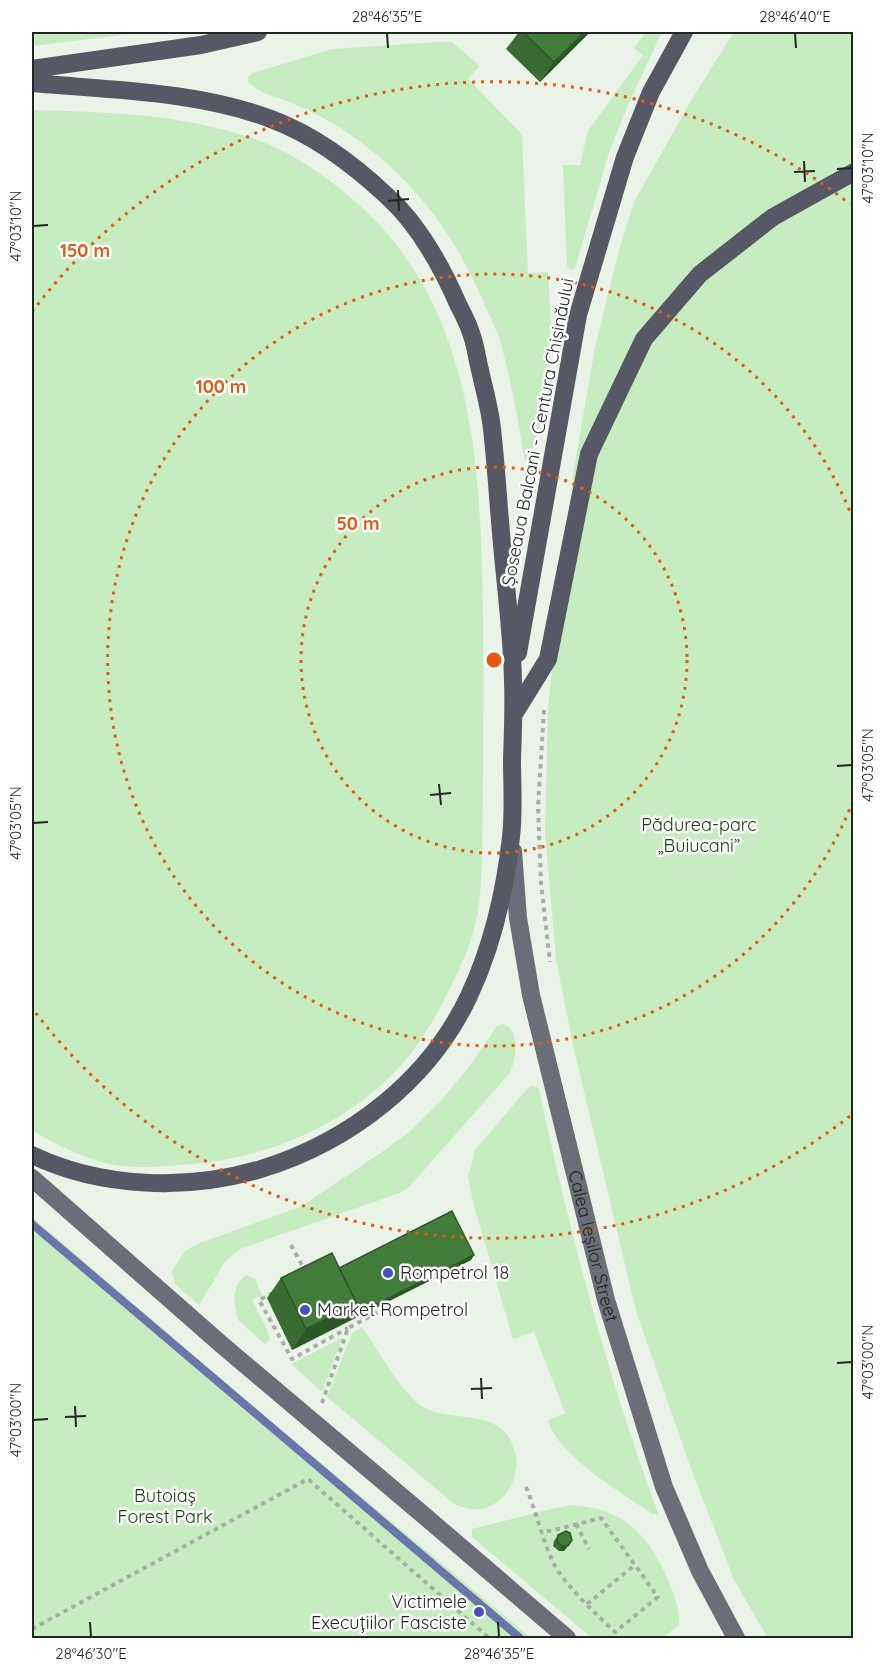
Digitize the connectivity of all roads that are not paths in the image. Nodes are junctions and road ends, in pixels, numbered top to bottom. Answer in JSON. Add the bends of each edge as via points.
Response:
{"nodes":[{"id":1,"x":258,"y":32,"type":"edge"},
{"id":2,"x":684,"y":32,"type":"edge"},
{"id":3,"x":32,"y":69,"type":"edge"},
{"id":4,"x":32,"y":83,"type":"edge"},
{"id":5,"x":854,"y":172,"type":"edge"},
{"id":6,"x":513,"y":678,"type":"junction"},
{"id":7,"x":513,"y":716,"type":"junction"},
{"id":8,"x":511,"y":836,"type":"junction"},
{"id":9,"x":32,"y":1155,"type":"edge"},
{"id":10,"x":32,"y":1178,"type":"edge"},
{"id":11,"x":567,"y":1638,"type":"edge"},
{"id":12,"x":736,"y":1638,"type":"edge"}],
"edges":[{"from":1,"to":3,"type":"highway","via":[[201,45]]},
{"from":2,"to":6,"type":"highway","name":"Șoseaua Balcani - Centura Chișinăului","via":[[651,93],[625,158],[578,315]]},
{"from":4,"to":6,"type":"highway","name":"Șoseaua Balcani - Centura Chișinăului","via":[[192,98],[275,120],[346,162],[389,198],[416,229],[441,266],[472,335],[492,425]]},
{"from":5,"to":7,"type":"highway","via":[[773,217],[699,273],[644,339],[589,454],[548,659]]},
{"from":6,"to":7,"type":"highway","name":"Șoseaua Balcani - Centura Chișinăului"},
{"from":7,"to":8,"type":"highway","name":"Șoseaua Balcani - Centura Chișinăului"},
{"from":8,"to":9,"type":"highway","name":"Șoseaua Balcani - Centura Chișinăului","via":[[486,956],[466,1001],[434,1051],[409,1081],[372,1114],[331,1140],[286,1161],[239,1176],[190,1183],[141,1183],[92,1176]]},
{"from":8,"to":12,"type":"main road","name":"Calea Ieșilor Street","via":[[518,918],[531,995],[606,1300],[664,1487],[700,1571]]},
{"from":10,"to":11,"type":"main road","via":[[222,1346]]}]}
